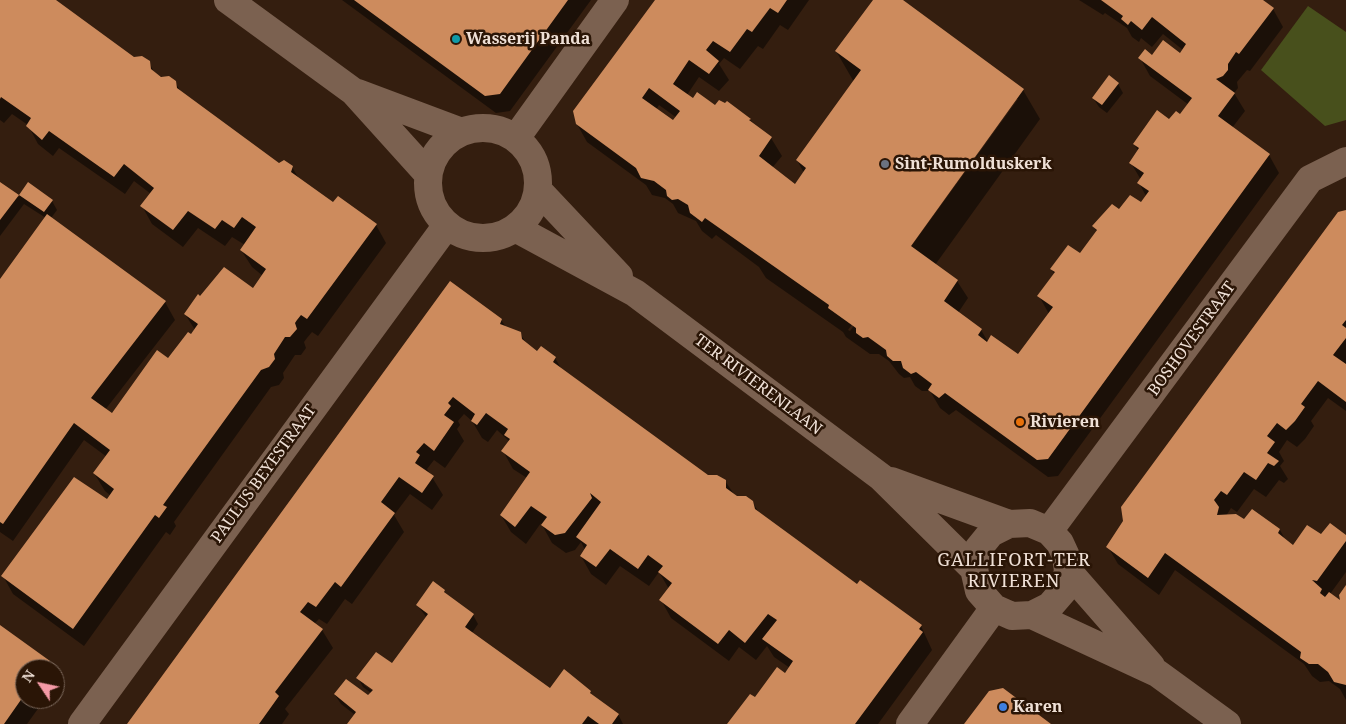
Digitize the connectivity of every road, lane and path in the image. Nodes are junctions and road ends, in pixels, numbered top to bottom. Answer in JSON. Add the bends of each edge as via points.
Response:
{"nodes":[{"id":1,"x":228,"y":0,"type":"edge"},
{"id":2,"x":615,"y":0,"type":"edge"},
{"id":3,"x":354,"y":92,"type":"junction"},
{"id":4,"x":462,"y":132,"type":"junction"},
{"id":5,"x":516,"y":138,"type":"junction"},
{"id":6,"x":1346,"y":161,"type":"edge"},
{"id":7,"x":428,"y":174,"type":"junction"},
{"id":8,"x":538,"y":190,"type":"junction"},
{"id":9,"x":447,"y":225,"type":"junction"},
{"id":10,"x":515,"y":228,"type":"junction"},
{"id":11,"x":636,"y":293,"type":"junction"},
{"id":12,"x":880,"y":477,"type":"junction"},
{"id":13,"x":1009,"y":524,"type":"junction"},
{"id":14,"x":1049,"y":532,"type":"junction"},
{"id":15,"x":974,"y":569,"type":"junction"},
{"id":16,"x":1068,"y":572,"type":"junction"},
{"id":17,"x":994,"y":608,"type":"junction"},
{"id":18,"x":1032,"y":615,"type":"junction"},
{"id":19,"x":1157,"y":673,"type":"junction"},
{"id":20,"x":82,"y":724,"type":"edge"},
{"id":21,"x":910,"y":724,"type":"edge"},
{"id":22,"x":1227,"y":724,"type":"edge"}],
"edges":[{"from":1,"to":3,"type":"street"},
{"from":2,"to":5,"type":"street"},
{"from":3,"to":4,"type":"street"},
{"from":3,"to":7,"type":"street"},
{"from":4,"to":5,"type":"street","via":[[490,128]]},
{"from":4,"to":7,"type":"street","via":[[440,149]]},
{"from":5,"to":8,"type":"street","via":[[529,152],[537,170]]},
{"from":6,"to":14,"type":"street","name":"BOSHOVESTRAAT","via":[[1310,179]]},
{"from":7,"to":9,"type":"street","via":[[431,202]]},
{"from":8,"to":10,"type":"street","via":[[530,211]]},
{"from":8,"to":11,"type":"street","name":"TER RIVIERENLAAN"},
{"from":9,"to":10,"type":"street","via":[[468,236],[493,237]]},
{"from":9,"to":20,"type":"street","name":"PAULUS BEYESTRAAT"},
{"from":10,"to":11,"type":"street","name":"TER RIVIERENLAAN"},
{"from":11,"to":12,"type":"street","name":"TER RIVIERENLAAN"},
{"from":12,"to":13,"type":"street","name":"TER RIVIERENLAAN"},
{"from":12,"to":15,"type":"street","name":"TER RIVIERENLAAN"},
{"from":13,"to":14,"type":"street","name":"TER RIVIERENLAAN","via":[[1030,523]]},
{"from":13,"to":15,"type":"street","via":[[991,533],[978,549]]},
{"from":14,"to":16,"type":"street","via":[[1060,543]]},
{"from":15,"to":17,"type":"street","via":[[979,591]]},
{"from":16,"to":18,"type":"street","via":[[1063,591],[1050,606]]},
{"from":16,"to":19,"type":"street"},
{"from":17,"to":18,"type":"street","via":[[1012,616]]},
{"from":17,"to":21,"type":"street"},
{"from":18,"to":19,"type":"street"},
{"from":19,"to":22,"type":"street"}]}
